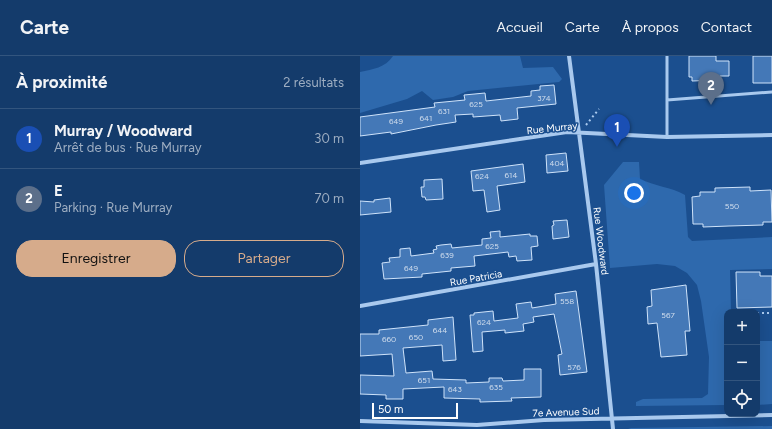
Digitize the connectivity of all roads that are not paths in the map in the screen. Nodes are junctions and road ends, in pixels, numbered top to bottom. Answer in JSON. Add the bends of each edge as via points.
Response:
{"nodes":[{"id":1,"x":569,"y":56,"type":"edge"},
{"id":2,"x":666,"y":56,"type":"edge"},
{"id":3,"x":772,"y":92,"type":"edge"},
{"id":4,"x":667,"y":100,"type":"junction"},
{"id":5,"x":579,"y":132,"type":"junction"},
{"id":6,"x":772,"y":135,"type":"edge"},
{"id":7,"x":667,"y":137,"type":"junction"},
{"id":8,"x":360,"y":163,"type":"edge"},
{"id":9,"x":596,"y":264,"type":"junction"},
{"id":10,"x":360,"y":306,"type":"edge"},
{"id":11,"x":772,"y":415,"type":"edge"},
{"id":12,"x":612,"y":419,"type":"junction"},
{"id":13,"x":360,"y":421,"type":"edge"},
{"id":14,"x":613,"y":429,"type":"edge"}],
"edges":[{"from":1,"to":5,"type":"street","name":"Rue Woodward"},
{"from":2,"to":4,"type":"lane"},
{"from":3,"to":4,"type":"lane"},
{"from":4,"to":7,"type":"lane"},
{"from":5,"to":7,"type":"street","name":"Rue Murray"},
{"from":5,"to":8,"type":"street","name":"Rue Murray"},
{"from":5,"to":9,"type":"street","name":"Rue Woodward"},
{"from":6,"to":7,"type":"street","name":"Rue Murray"},
{"from":9,"to":10,"type":"street","name":"Rue Patricia"},
{"from":9,"to":12,"type":"street","name":"Rue Woodward"},
{"from":11,"to":12,"type":"street","name":"7e Avenue Sud"},
{"from":12,"to":13,"type":"street","name":"7e Avenue Sud","via":[[477,424]]},
{"from":12,"to":14,"type":"street","name":"Rue Woodward"}]}
